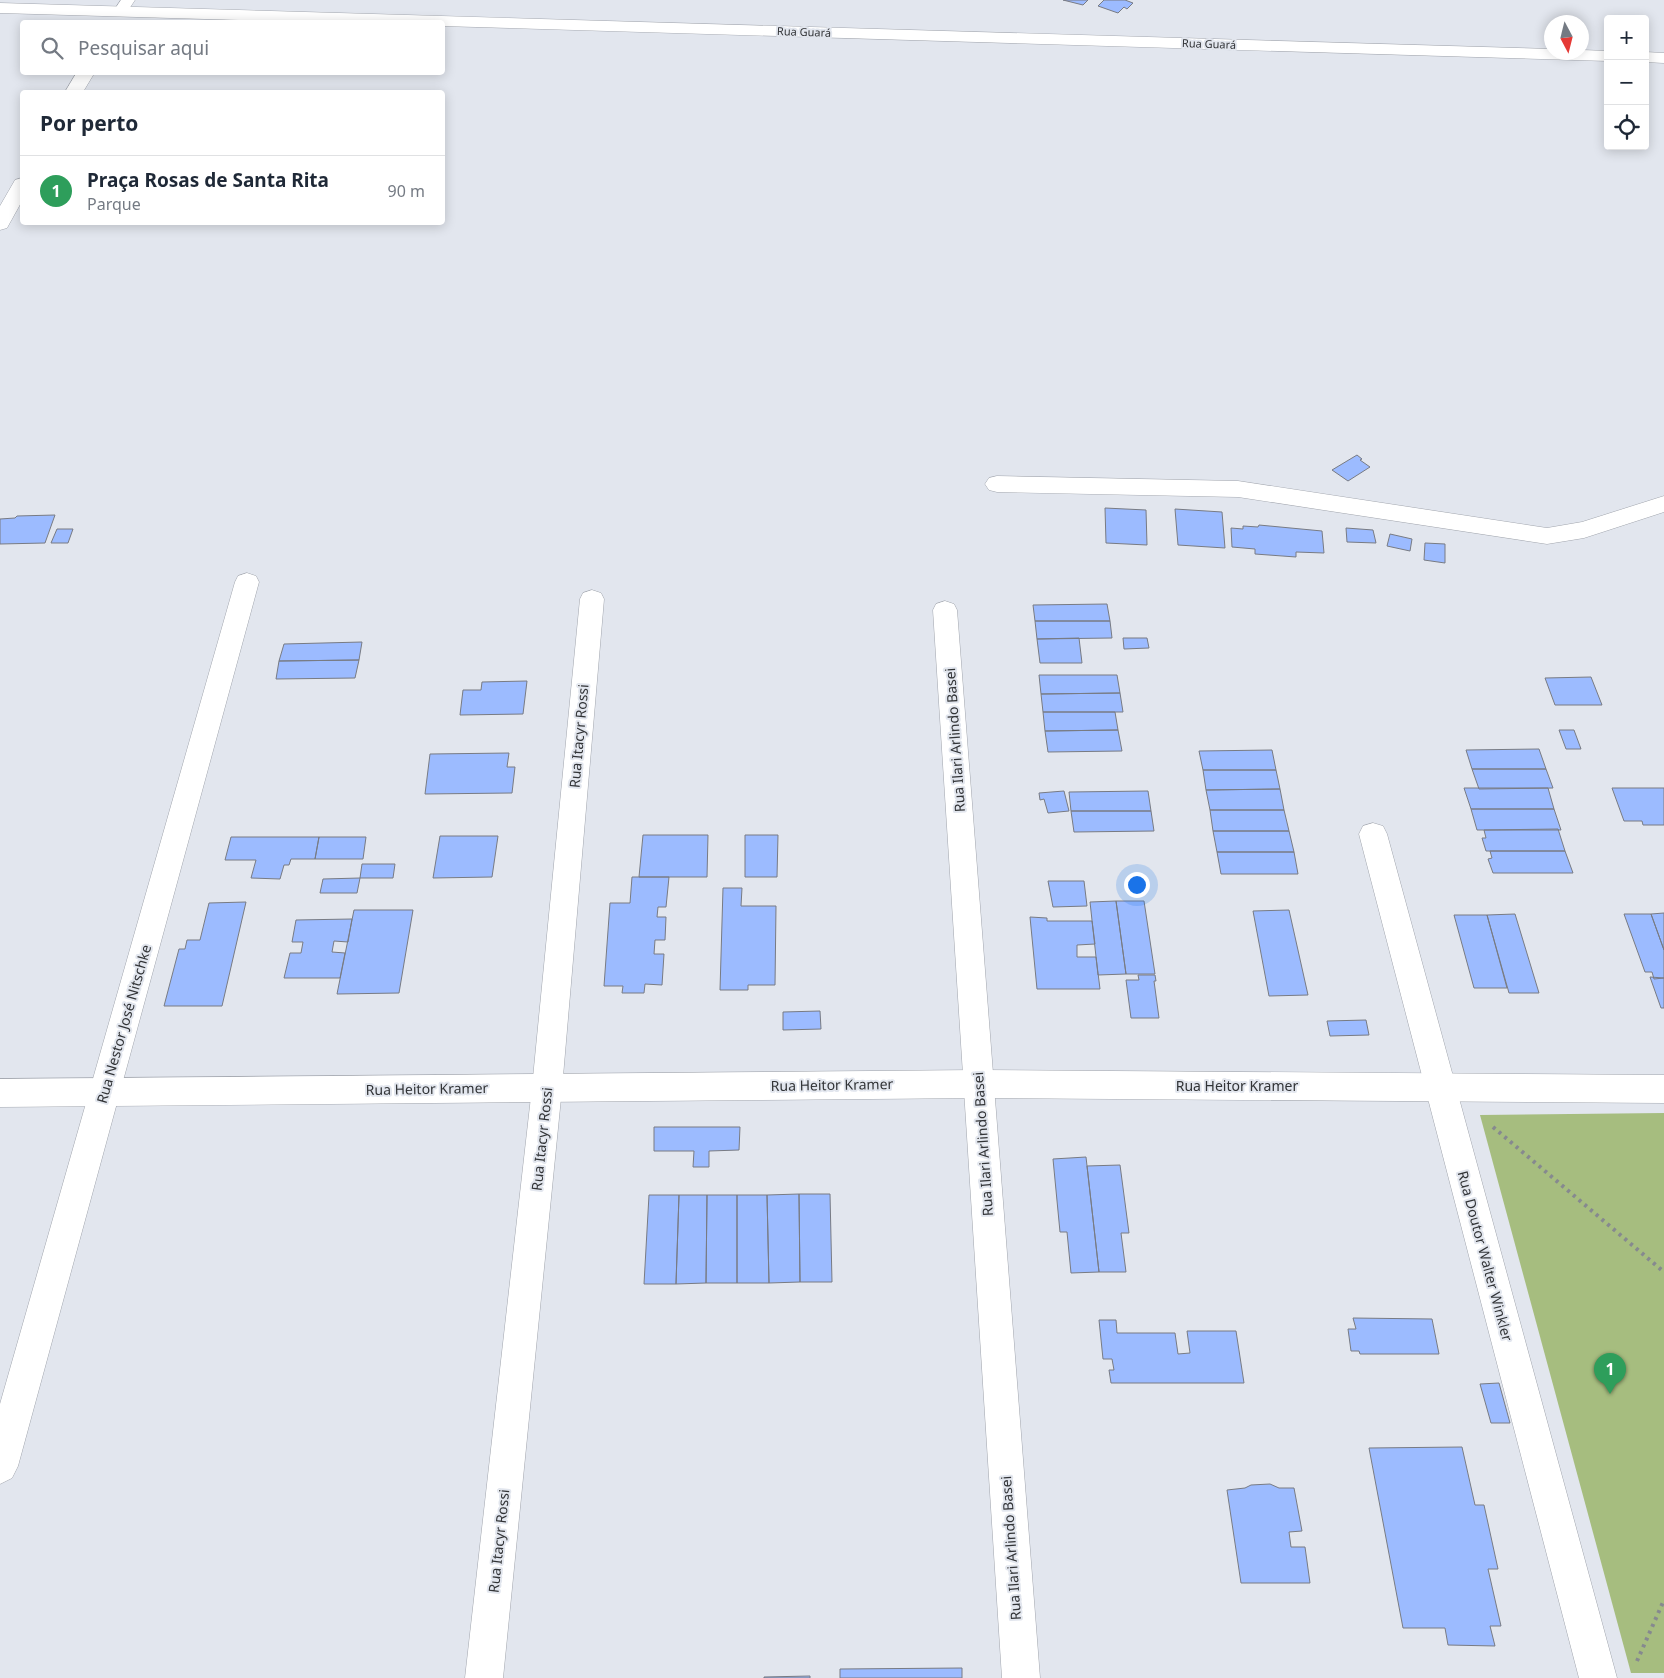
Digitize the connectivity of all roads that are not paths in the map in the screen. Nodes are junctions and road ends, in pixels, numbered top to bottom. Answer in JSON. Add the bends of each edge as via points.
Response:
{"nodes":[{"id":1,"x":0,"y":8,"type":"edge"},
{"id":2,"x":120,"y":12,"type":"edge"},
{"id":3,"x":391,"y":20,"type":"edge"},
{"id":4,"x":445,"y":22,"type":"edge"},
{"id":5,"x":1604,"y":56,"type":"edge"},
{"id":6,"x":1649,"y":57,"type":"edge"},
{"id":7,"x":1664,"y":58,"type":"edge"},
{"id":8,"x":84,"y":75,"type":"edge"},
{"id":9,"x":75,"y":90,"type":"edge"},
{"id":10,"x":20,"y":188,"type":"edge"},
{"id":11,"x":0,"y":224,"type":"edge"},
{"id":12,"x":997,"y":484,"type":"dead end"},
{"id":13,"x":1664,"y":504,"type":"edge"},
{"id":14,"x":247,"y":582,"type":"dead end"},
{"id":15,"x":592,"y":599,"type":"dead end"},
{"id":16,"x":945,"y":610,"type":"dead end"},
{"id":17,"x":1373,"y":834,"type":"dead end"},
{"id":18,"x":979,"y":1084,"type":"junction"},
{"id":19,"x":547,"y":1088,"type":"junction"},
{"id":20,"x":1441,"y":1088,"type":"junction"},
{"id":21,"x":1664,"y":1089,"type":"edge"},
{"id":22,"x":104,"y":1092,"type":"junction"},
{"id":23,"x":0,"y":1094,"type":"edge"},
{"id":24,"x":0,"y":1466,"type":"edge"},
{"id":25,"x":484,"y":1678,"type":"edge"},
{"id":26,"x":1020,"y":1678,"type":"edge"},
{"id":27,"x":1598,"y":1678,"type":"edge"}],
"edges":[{"from":1,"to":2,"type":"street","name":"Rua Guará"},
{"from":2,"to":3,"type":"street","name":"Rua Guará"},
{"from":4,"to":5,"type":"street","name":"Rua Guará"},
{"from":6,"to":7,"type":"street"},
{"from":8,"to":9,"type":"street"},
{"from":10,"to":11,"type":"street"},
{"from":12,"to":13,"type":"street","via":[[1238,489],[1547,536],[1584,530]]},
{"from":14,"to":22,"type":"street","name":"Rua Nestor José Nitschke"},
{"from":15,"to":19,"type":"street","name":"Rua Itacyr Rossi"},
{"from":16,"to":18,"type":"street","name":"Rua Ilari Arlindo Basei"},
{"from":17,"to":20,"type":"street","name":"Rua Doutor Walter Winkler"},
{"from":18,"to":19,"type":"street","name":"Rua Heitor Kramer"},
{"from":18,"to":20,"type":"street","name":"Rua Heitor Kramer"},
{"from":18,"to":26,"type":"street","name":"Rua Ilari Arlindo Basei"},
{"from":19,"to":22,"type":"street","name":"Rua Heitor Kramer"},
{"from":19,"to":25,"type":"street","name":"Rua Itacyr Rossi"},
{"from":20,"to":21,"type":"street","name":"Rua Heitor Kramer"},
{"from":20,"to":27,"type":"street","name":"Rua Doutor Walter Winkler"},
{"from":22,"to":23,"type":"street","name":"Rua Heitor Kramer"},
{"from":22,"to":24,"type":"street","name":"Rua Nestor José Nitschke"}]}
